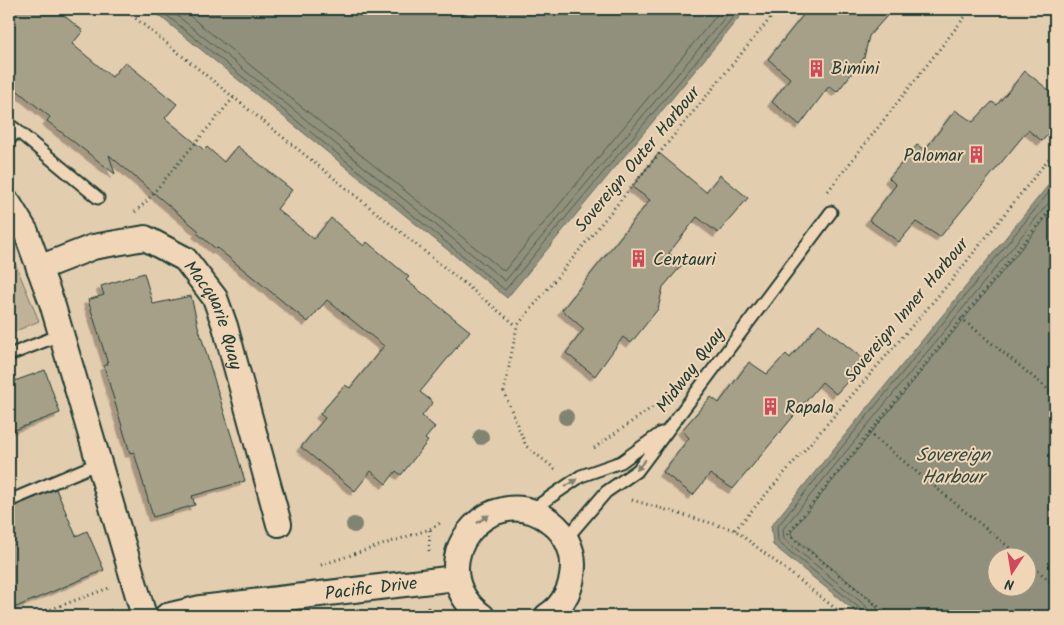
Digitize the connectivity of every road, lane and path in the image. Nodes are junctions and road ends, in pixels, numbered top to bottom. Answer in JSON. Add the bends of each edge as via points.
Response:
{"nodes":[{"id":1,"x":124,"y":9,"type":"edge"},
{"id":2,"x":778,"y":9,"type":"edge"},
{"id":3,"x":234,"y":97,"type":"junction"},
{"id":4,"x":13,"y":127,"type":"edge"},
{"id":5,"x":9,"y":140,"type":"edge"},
{"id":6,"x":1055,"y":151,"type":"edge"},
{"id":7,"x":98,"y":198,"type":"dead end"},
{"id":8,"x":1055,"y":204,"type":"edge"},
{"id":9,"x":831,"y":212,"type":"dead end"},
{"id":10,"x":11,"y":214,"type":"edge"},
{"id":11,"x":130,"y":216,"type":"dead end"},
{"id":12,"x":39,"y":268,"type":"junction"},
{"id":13,"x":961,"y":318,"type":"junction"},
{"id":14,"x":60,"y":335,"type":"junction"},
{"id":15,"x":9,"y":355,"type":"edge"},
{"id":16,"x":1055,"y":395,"type":"edge"},
{"id":17,"x":670,"y":426,"type":"junction"},
{"id":18,"x":869,"y":433,"type":"junction"},
{"id":19,"x":99,"y":463,"type":"junction"},
{"id":20,"x":559,"y":472,"type":"dead end"},
{"id":21,"x":551,"y":476,"type":"dead end"},
{"id":22,"x":9,"y":501,"type":"edge"},
{"id":23,"x":530,"y":511,"type":"junction"},
{"id":24,"x":446,"y":519,"type":"dead end"},
{"id":25,"x":279,"y":524,"type":"dead end"},
{"id":26,"x":735,"y":530,"type":"dead end"},
{"id":27,"x":566,"y":539,"type":"junction"},
{"id":28,"x":1010,"y":548,"type":"edge"},
{"id":29,"x":317,"y":566,"type":"dead end"},
{"id":30,"x":1036,"y":569,"type":"edge"},
{"id":31,"x":456,"y":578,"type":"junction"},
{"id":32,"x":132,"y":579,"type":"junction"},
{"id":33,"x":1055,"y":585,"type":"edge"},
{"id":34,"x":142,"y":609,"type":"edge"},
{"id":35,"x":553,"y":615,"type":"edge"},
{"id":36,"x":32,"y":616,"type":"edge"},
{"id":37,"x":91,"y":616,"type":"edge"},
{"id":38,"x":167,"y":616,"type":"edge"},
{"id":39,"x":482,"y":616,"type":"edge"},
{"id":40,"x":890,"y":616,"type":"edge"}],
"edges":[{"from":1,"to":3,"type":"path"},
{"from":2,"to":3,"type":"path","name":"Sovereign Outer Harbour","via":[[517,326]]},
{"from":3,"to":11,"type":"path","via":[[145,203]]},
{"from":4,"to":5,"type":"lane"},
{"from":4,"to":7,"type":"lane"},
{"from":6,"to":26,"type":"path","name":"Sovereign Inner Harbour","via":[[951,281]]},
{"from":8,"to":13,"type":"path"},
{"from":9,"to":17,"type":"lane","name":"Midway Quay"},
{"from":10,"to":12,"type":"street","via":[[26,232]]},
{"from":12,"to":14,"type":"street"},
{"from":12,"to":25,"type":"street","name":"Macquarie Quay","via":[[93,248],[145,238],[185,259],[215,298],[226,326]]},
{"from":13,"to":16,"type":"path"},
{"from":13,"to":18,"type":"path"},
{"from":14,"to":15,"type":"lane"},
{"from":14,"to":19,"type":"street"},
{"from":23,"to":17,"type":"lane","one_way":true,"via":[[581,476],[621,462]]},
{"from":17,"to":27,"type":"lane","name":"Midway Quay","one_way":true,"via":[[638,470],[606,492]]},
{"from":18,"to":28,"type":"path"},
{"from":18,"to":40,"type":"path","via":[[788,534]]},
{"from":19,"to":22,"type":"lane"},
{"from":19,"to":32,"type":"street"},
{"from":20,"to":21,"type":"path"},
{"from":23,"to":27,"type":"street","via":[[557,526]]},
{"from":31,"to":23,"type":"street","one_way":true,"via":[[456,558],[463,540],[475,524],[491,514],[510,509]]},
{"from":24,"to":29,"type":"path","via":[[430,529]]},
{"from":27,"to":35,"type":"street","via":[[573,558],[573,578],[566,597]]},
{"from":30,"to":33,"type":"path"},
{"from":31,"to":38,"type":"street","name":"Pacific Drive","via":[[201,608]]},
{"from":31,"to":39,"type":"street","via":[[462,595]]},
{"from":32,"to":34,"type":"street"},
{"from":32,"to":36,"type":"path"},
{"from":34,"to":37,"type":"path"}]}
